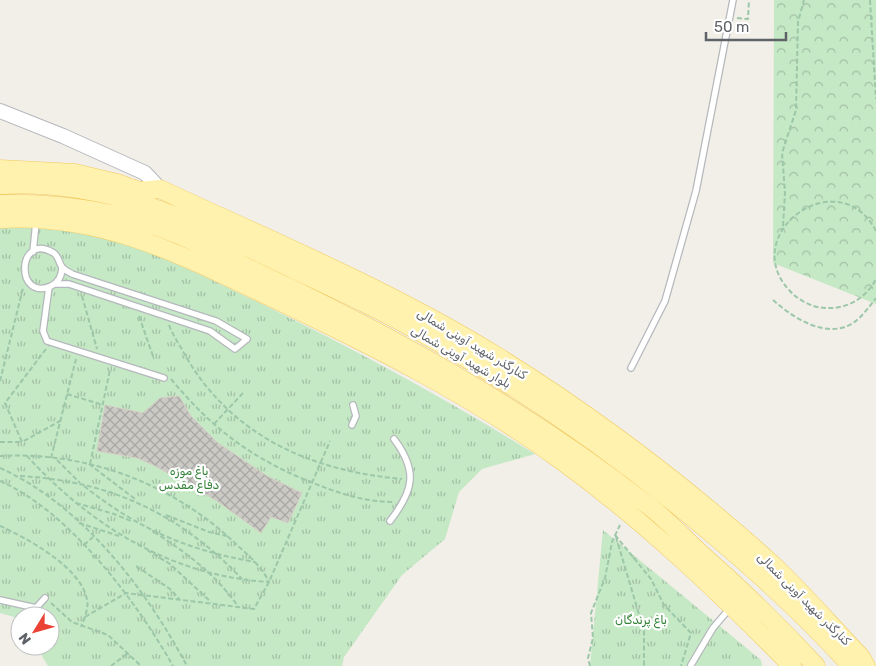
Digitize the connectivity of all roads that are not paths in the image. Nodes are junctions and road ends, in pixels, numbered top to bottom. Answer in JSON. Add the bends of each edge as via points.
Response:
{"nodes":[{"id":1,"x":733,"y":0,"type":"edge"},
{"id":2,"x":0,"y":111,"type":"edge"},
{"id":3,"x":0,"y":169,"type":"edge"},
{"id":4,"x":0,"y":185,"type":"edge"},
{"id":5,"x":160,"y":188,"type":"junction"},
{"id":6,"x":0,"y":204,"type":"edge"},
{"id":7,"x":0,"y":219,"type":"edge"},
{"id":8,"x":36,"y":220,"type":"junction"},
{"id":9,"x":33,"y":252,"type":"junction"},
{"id":10,"x":62,"y":267,"type":"junction"},
{"id":11,"x":52,"y":285,"type":"junction"},
{"id":12,"x":631,"y":368,"type":"dead end"},
{"id":13,"x":164,"y":378,"type":"road end"},
{"id":14,"x":353,"y":405,"type":"dead end"},
{"id":15,"x":352,"y":424,"type":"dead end"},
{"id":16,"x":394,"y":438,"type":"dead end"},
{"id":17,"x":390,"y":520,"type":"dead end"},
{"id":18,"x":45,"y":598,"type":"road end"},
{"id":19,"x":0,"y":600,"type":"edge"},
{"id":20,"x":733,"y":606,"type":"junction"},
{"id":21,"x":691,"y":666,"type":"edge"},
{"id":22,"x":792,"y":666,"type":"edge"},
{"id":23,"x":816,"y":666,"type":"edge"},
{"id":24,"x":851,"y":666,"type":"edge"},
{"id":25,"x":866,"y":666,"type":"edge"}],
"edges":[{"from":1,"to":12,"type":"lane","via":[[696,191],[668,292]]},
{"from":2,"to":5,"type":"street","via":[[145,173]]},
{"from":3,"to":5,"type":"main road","name":"کنارگذر شهید آوینی شمالی","via":[[75,173],[140,191]]},
{"from":4,"to":24,"type":"main road","name":"بلوار شهید آوینی شمالی","via":[[70,187],[110,194],[184,218],[433,339],[580,431],[662,492],[763,578]]},
{"from":5,"to":25,"type":"main road","name":"کنارگذر شهید آوینی شمالی","via":[[403,304],[500,358],[589,417],[672,479],[773,566]]},
{"from":6,"to":23,"type":"main road","name":"بلوار شهید آوینی شمالی","via":[[84,209],[178,235],[424,355],[553,436],[651,508],[748,596]]},
{"from":7,"to":8,"type":"main road"},
{"from":8,"to":9,"type":"lane"},
{"from":8,"to":20,"type":"main road","via":[[100,227],[173,251],[416,369],[561,460],[628,511]]},
{"from":9,"to":10,"type":"lane","via":[[46,249],[52,252]]},
{"from":9,"to":11,"type":"lane","via":[[25,261],[24,274],[37,287]]},
{"from":10,"to":11,"type":"lane","via":[[62,273]]},
{"from":10,"to":11,"type":"lane","via":[[72,274],[216,320],[247,339],[235,349],[210,331],[69,284]]},
{"from":11,"to":13,"type":"lane","via":[[43,331],[50,343]]},
{"from":14,"to":15,"type":"lane","via":[[356,416]]},
{"from":16,"to":17,"type":"lane","via":[[406,454],[410,480],[404,502]]},
{"from":18,"to":19,"type":"lane","via":[[36,608]]},
{"from":20,"to":21,"type":"lane","via":[[712,628]]},
{"from":20,"to":22,"type":"main road"}]}
